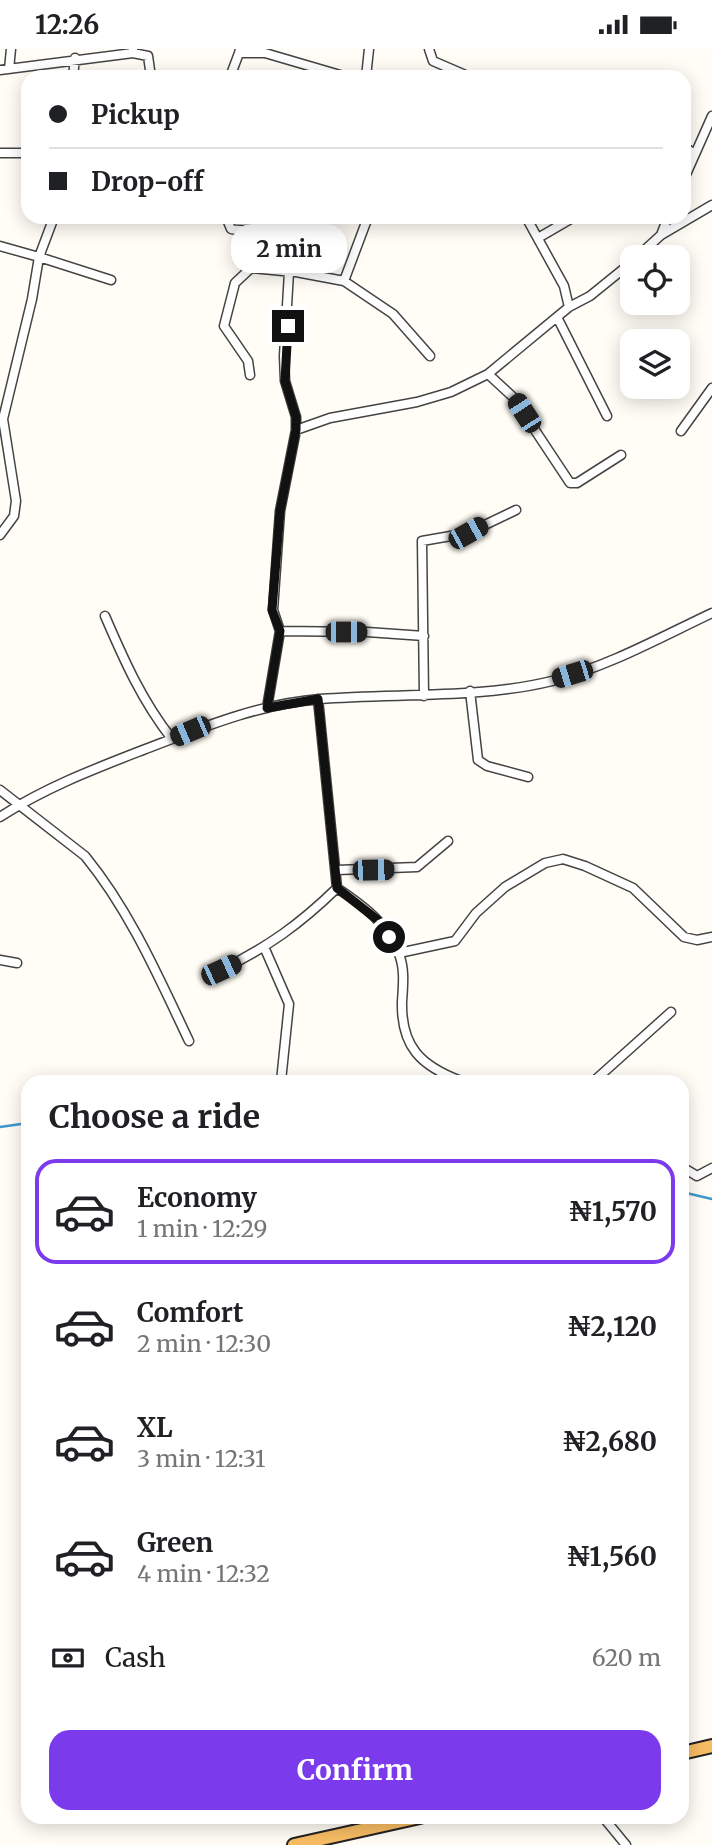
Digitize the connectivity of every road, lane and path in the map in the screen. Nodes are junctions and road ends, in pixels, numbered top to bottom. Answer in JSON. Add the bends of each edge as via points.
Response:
{"nodes":[{"id":1,"x":11,"y":49,"type":"edge"},
{"id":2,"x":369,"y":49,"type":"edge"},
{"id":3,"x":429,"y":49,"type":"edge"},
{"id":4,"x":133,"y":51,"type":"edge"},
{"id":5,"x":239,"y":51,"type":"edge"},
{"id":6,"x":75,"y":58,"type":"junction"},
{"id":7,"x":4,"y":69,"type":"edge"},
{"id":8,"x":74,"y":70,"type":"edge"},
{"id":9,"x":150,"y":70,"type":"edge"},
{"id":10,"x":232,"y":70,"type":"edge"},
{"id":11,"x":322,"y":70,"type":"edge"},
{"id":12,"x":367,"y":70,"type":"edge"},
{"id":13,"x":454,"y":70,"type":"edge"},
{"id":14,"x":712,"y":116,"type":"edge"},
{"id":15,"x":691,"y":152,"type":"edge"},
{"id":16,"x":0,"y":153,"type":"edge"},
{"id":17,"x":21,"y":153,"type":"edge"},
{"id":18,"x":694,"y":155,"type":"junction"},
{"id":19,"x":691,"y":162,"type":"edge"},
{"id":20,"x":712,"y":205,"type":"edge"},
{"id":21,"x":691,"y":217,"type":"edge"},
{"id":22,"x":51,"y":224,"type":"edge"},
{"id":23,"x":229,"y":224,"type":"edge"},
{"id":24,"x":304,"y":224,"type":"edge"},
{"id":25,"x":365,"y":224,"type":"edge"},
{"id":26,"x":530,"y":224,"type":"edge"},
{"id":27,"x":562,"y":224,"type":"edge"},
{"id":28,"x":665,"y":224,"type":"edge"},
{"id":29,"x":680,"y":224,"type":"edge"},
{"id":30,"x":299,"y":235,"type":"junction"},
{"id":31,"x":661,"y":235,"type":"junction"},
{"id":32,"x":538,"y":238,"type":"junction"},
{"id":33,"x":650,"y":245,"type":"edge"},
{"id":34,"x":0,"y":246,"type":"edge"},
{"id":35,"x":38,"y":257,"type":"junction"},
{"id":36,"x":292,"y":271,"type":"junction"},
{"id":37,"x":620,"y":272,"type":"edge"},
{"id":38,"x":111,"y":280,"type":"dead end"},
{"id":39,"x":344,"y":281,"type":"junction"},
{"id":40,"x":569,"y":307,"type":"junction"},
{"id":41,"x":558,"y":317,"type":"junction"},
{"id":42,"x":430,"y":356,"type":"dead end"},
{"id":43,"x":488,"y":374,"type":"junction"},
{"id":44,"x":250,"y":375,"type":"dead end"},
{"id":45,"x":712,"y":388,"type":"edge"},
{"id":46,"x":607,"y":416,"type":"dead end"},
{"id":47,"x":296,"y":430,"type":"junction"},
{"id":48,"x":681,"y":431,"type":"dead end"},
{"id":49,"x":621,"y":455,"type":"dead end"},
{"id":50,"x":516,"y":510,"type":"dead end"},
{"id":51,"x":2,"y":529,"type":"edge"},
{"id":52,"x":712,"y":613,"type":"edge"},
{"id":53,"x":105,"y":616,"type":"dead end"},
{"id":54,"x":280,"y":631,"type":"junction"},
{"id":55,"x":424,"y":636,"type":"junction"},
{"id":56,"x":470,"y":691,"type":"junction"},
{"id":57,"x":424,"y":696,"type":"junction"},
{"id":58,"x":318,"y":699,"type":"junction"},
{"id":59,"x":267,"y":708,"type":"junction"},
{"id":60,"x":172,"y":739,"type":"junction"},
{"id":61,"x":528,"y":777,"type":"dead end"},
{"id":62,"x":0,"y":790,"type":"edge"},
{"id":63,"x":18,"y":805,"type":"junction"},
{"id":64,"x":0,"y":817,"type":"edge"},
{"id":65,"x":448,"y":841,"type":"dead end"},
{"id":66,"x":337,"y":870,"type":"junction"},
{"id":67,"x":337,"y":888,"type":"junction"},
{"id":68,"x":712,"y":937,"type":"edge"},
{"id":69,"x":265,"y":949,"type":"junction"},
{"id":70,"x":399,"y":953,"type":"junction"},
{"id":71,"x":0,"y":960,"type":"edge"},
{"id":72,"x":17,"y":963,"type":"dead end"},
{"id":73,"x":221,"y":970,"type":"dead end"},
{"id":74,"x":671,"y":1012,"type":"dead end"},
{"id":75,"x":189,"y":1041,"type":"dead end"},
{"id":76,"x":282,"y":1075,"type":"edge"},
{"id":77,"x":448,"y":1075,"type":"edge"},
{"id":78,"x":601,"y":1075,"type":"edge"},
{"id":79,"x":712,"y":1168,"type":"edge"},
{"id":80,"x":689,"y":1171,"type":"edge"},
{"id":81,"x":712,"y":1746,"type":"edge"},
{"id":82,"x":689,"y":1751,"type":"edge"},
{"id":83,"x":388,"y":1824,"type":"edge"},
{"id":84,"x":609,"y":1824,"type":"edge"},
{"id":85,"x":294,"y":1845,"type":"edge"},
{"id":86,"x":626,"y":1845,"type":"edge"}],
"edges":[{"from":1,"to":7,"type":"street"},
{"from":2,"to":12,"type":"street"},
{"from":3,"to":13,"type":"street","via":[[433,61]]},
{"from":4,"to":6,"type":"street"},
{"from":4,"to":9,"type":"street","via":[[148,56]]},
{"from":5,"to":10,"type":"street"},
{"from":5,"to":11,"type":"street","via":[[265,53]]},
{"from":6,"to":7,"type":"street"},
{"from":6,"to":8,"type":"street"},
{"from":14,"to":18,"type":"street"},
{"from":15,"to":18,"type":"street"},
{"from":16,"to":17,"type":"street"},
{"from":18,"to":19,"type":"street"},
{"from":20,"to":21,"type":"street"},
{"from":22,"to":35,"type":"street"},
{"from":23,"to":30,"type":"street","via":[[239,231],[272,226]]},
{"from":24,"to":30,"type":"street"},
{"from":25,"to":39,"type":"street"},
{"from":26,"to":32,"type":"street"},
{"from":27,"to":32,"type":"street"},
{"from":28,"to":31,"type":"street"},
{"from":29,"to":31,"type":"street"},
{"from":30,"to":36,"type":"street"},
{"from":31,"to":33,"type":"street"},
{"from":32,"to":40,"type":"street","via":[[564,286]]},
{"from":34,"to":35,"type":"street"},
{"from":35,"to":38,"type":"street"},
{"from":35,"to":51,"type":"street","via":[[3,419],[16,501],[14,516]]},
{"from":36,"to":39,"type":"street"},
{"from":36,"to":44,"type":"street","via":[[251,268],[235,283],[224,326],[248,361]]},
{"from":36,"to":47,"type":"street","via":[[285,381]]},
{"from":37,"to":40,"type":"street"},
{"from":39,"to":42,"type":"street","via":[[393,314]]},
{"from":40,"to":41,"type":"street"},
{"from":41,"to":43,"type":"street"},
{"from":41,"to":46,"type":"street"},
{"from":43,"to":47,"type":"street","via":[[428,399],[330,418]]},
{"from":43,"to":49,"type":"street","via":[[513,397],[570,483],[577,484]]},
{"from":45,"to":48,"type":"street"},
{"from":47,"to":54,"type":"street","via":[[280,511],[272,610]]},
{"from":50,"to":55,"type":"street","via":[[468,533],[422,541]]},
{"from":52,"to":56,"type":"street","via":[[618,660],[550,681]]},
{"from":53,"to":60,"type":"street","via":[[129,672]]},
{"from":54,"to":55,"type":"street"},
{"from":54,"to":59,"type":"street"},
{"from":55,"to":57,"type":"street"},
{"from":56,"to":57,"type":"street"},
{"from":56,"to":61,"type":"street","via":[[478,760]]},
{"from":57,"to":58,"type":"street"},
{"from":58,"to":59,"type":"street"},
{"from":58,"to":66,"type":"street"},
{"from":59,"to":60,"type":"street","via":[[208,723]]},
{"from":60,"to":63,"type":"street"},
{"from":62,"to":63,"type":"street"},
{"from":63,"to":64,"type":"street"},
{"from":63,"to":75,"type":"street","via":[[95,868],[137,933]]},
{"from":65,"to":66,"type":"street","via":[[417,867]]},
{"from":66,"to":67,"type":"street"},
{"from":67,"to":69,"type":"street"},
{"from":67,"to":70,"type":"street","via":[[379,921]]},
{"from":68,"to":70,"type":"street","via":[[684,937],[633,888],[563,859],[545,863],[505,887],[476,913],[455,941]]},
{"from":69,"to":73,"type":"street"},
{"from":69,"to":76,"type":"street","via":[[289,1004]]},
{"from":70,"to":77,"type":"street","via":[[404,1029],[416,1056]]},
{"from":71,"to":72,"type":"street"},
{"from":74,"to":78,"type":"street"},
{"from":79,"to":80,"type":"street","via":[[697,1176]]},
{"from":81,"to":82,"type":"highway"},
{"from":83,"to":85,"type":"highway"},
{"from":84,"to":86,"type":"street"}]}
